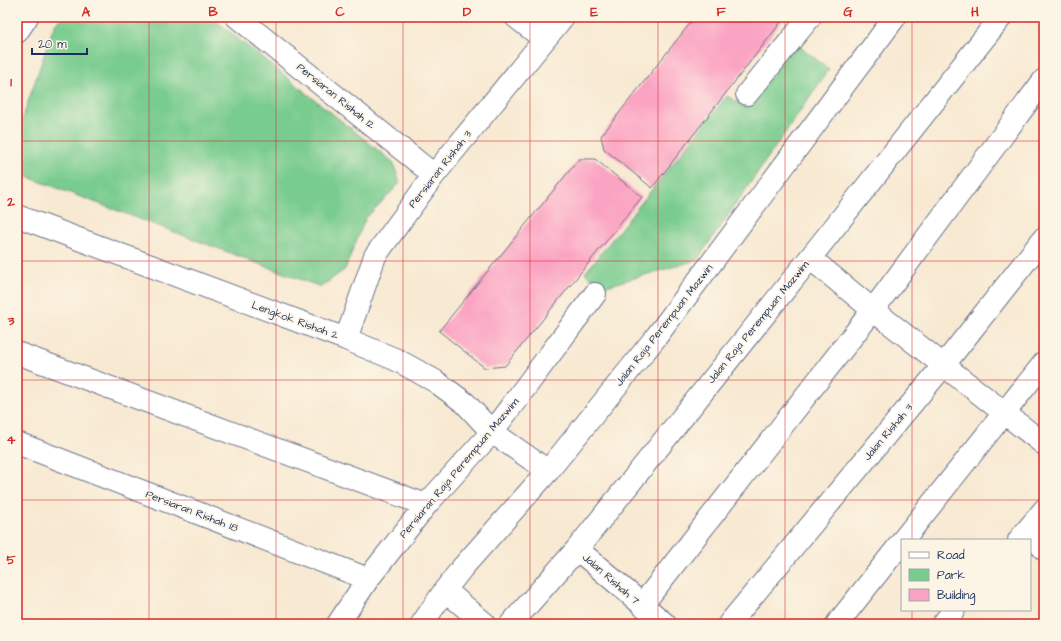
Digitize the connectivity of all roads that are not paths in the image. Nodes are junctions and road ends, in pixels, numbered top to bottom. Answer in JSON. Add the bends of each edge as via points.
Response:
{"nodes":[{"id":1,"x":27,"y":17,"type":"edge"},
{"id":2,"x":237,"y":17,"type":"edge"},
{"id":3,"x":516,"y":17,"type":"edge"},
{"id":4,"x":563,"y":17,"type":"edge"},
{"id":5,"x":810,"y":17,"type":"edge"},
{"id":6,"x":895,"y":17,"type":"edge"},
{"id":7,"x":1001,"y":17,"type":"edge"},
{"id":8,"x":17,"y":32,"type":"edge"},
{"id":9,"x":544,"y":39,"type":"junction"},
{"id":10,"x":1044,"y":80,"type":"edge"},
{"id":11,"x":747,"y":94,"type":"dead end"},
{"id":12,"x":434,"y":175,"type":"junction"},
{"id":13,"x":17,"y":216,"type":"edge"},
{"id":14,"x":1044,"y":238,"type":"edge"},
{"id":15,"x":810,"y":258,"type":"junction"},
{"id":16,"x":595,"y":294,"type":"dead end"},
{"id":17,"x":873,"y":310,"type":"junction"},
{"id":18,"x":346,"y":339,"type":"junction"},
{"id":19,"x":17,"y":353,"type":"edge"},
{"id":20,"x":1044,"y":363,"type":"edge"},
{"id":21,"x":944,"y":366,"type":"junction"},
{"id":22,"x":1005,"y":412,"type":"junction"},
{"id":23,"x":492,"y":432,"type":"junction"},
{"id":24,"x":17,"y":443,"type":"edge"},
{"id":25,"x":1044,"y":444,"type":"edge"},
{"id":26,"x":548,"y":471,"type":"junction"},
{"id":27,"x":426,"y":505,"type":"junction"},
{"id":28,"x":1044,"y":510,"type":"edge"},
{"id":29,"x":1023,"y":535,"type":"edge"},
{"id":30,"x":905,"y":539,"type":"edge"},
{"id":31,"x":1031,"y":540,"type":"edge"},
{"id":32,"x":901,"y":543,"type":"edge"},
{"id":33,"x":577,"y":549,"type":"junction"},
{"id":34,"x":1044,"y":549,"type":"edge"},
{"id":35,"x":368,"y":578,"type":"junction"},
{"id":36,"x":445,"y":590,"type":"junction"},
{"id":37,"x":642,"y":605,"type":"junction"},
{"id":38,"x":953,"y":611,"type":"edge"},
{"id":39,"x":338,"y":624,"type":"edge"},
{"id":40,"x":422,"y":624,"type":"edge"},
{"id":41,"x":485,"y":624,"type":"edge"},
{"id":42,"x":511,"y":624,"type":"edge"},
{"id":43,"x":665,"y":624,"type":"edge"},
{"id":44,"x":729,"y":624,"type":"edge"},
{"id":45,"x":836,"y":624,"type":"edge"},
{"id":46,"x":943,"y":624,"type":"edge"}],
"edges":[{"from":1,"to":8,"type":"street"},
{"from":2,"to":12,"type":"street","name":"Persiaran Rishah 12"},
{"from":3,"to":9,"type":"street"},
{"from":4,"to":9,"type":"street","name":"Persiaran Rishah 3"},
{"from":5,"to":11,"type":"street"},
{"from":6,"to":26,"type":"street","name":"Jalan Raja Perempuan Mazwin","via":[[656,337]]},
{"from":7,"to":15,"type":"street","name":"Jalan Raja Perempuan Mazwim"},
{"from":9,"to":12,"type":"street","name":"Persiaran Rishah 3"},
{"from":10,"to":17,"type":"street"},
{"from":12,"to":18,"type":"street","name":"Persiaran Rishah 3","via":[[375,256]]},
{"from":13,"to":18,"type":"street","name":"Lengkok Rishah 2"},
{"from":14,"to":21,"type":"street","name":"Jalan Rishah 3"},
{"from":15,"to":17,"type":"street"},
{"from":15,"to":33,"type":"street","name":"Jalan Raja Perempuan Mazwim"},
{"from":16,"to":23,"type":"street","name":"Persiaran Raja Perempuan Mazwim"},
{"from":17,"to":21,"type":"street"},
{"from":17,"to":37,"type":"street"},
{"from":18,"to":23,"type":"street","name":"Lengkok Rishah 2","via":[[397,360],[435,381],[465,403]]},
{"from":19,"to":27,"type":"street"},
{"from":20,"to":22,"type":"street"},
{"from":21,"to":22,"type":"street"},
{"from":21,"to":44,"type":"street","name":"Jalan Rishah 3"},
{"from":22,"to":25,"type":"street"},
{"from":22,"to":30,"type":"street"},
{"from":23,"to":26,"type":"street","name":"Lengkok Rishah 2"},
{"from":23,"to":27,"type":"street","name":"Persiaran Raja Perempuan Mazwim"},
{"from":24,"to":35,"type":"street","name":"Persiaran Rishah 18"},
{"from":26,"to":36,"type":"street","name":"Jalan Raja Perempuan Mazwin"},
{"from":27,"to":35,"type":"street","name":"Persiaran Raja Perempuan Mazwim"},
{"from":28,"to":29,"type":"street"},
{"from":31,"to":34,"type":"street"},
{"from":32,"to":45,"type":"street"},
{"from":33,"to":37,"type":"street","name":"Jalan Rishah 7"},
{"from":33,"to":42,"type":"street","name":"Jalan Raja Perempuan Mazwim"},
{"from":35,"to":39,"type":"street","name":"Persiaran Raja Perempuan Mazwim"},
{"from":36,"to":40,"type":"street","name":"Jalan Raja Perempuan Mazwin"},
{"from":36,"to":41,"type":"street"},
{"from":37,"to":43,"type":"street","name":"Jalan Rishah 7"},
{"from":38,"to":46,"type":"street"}]}
